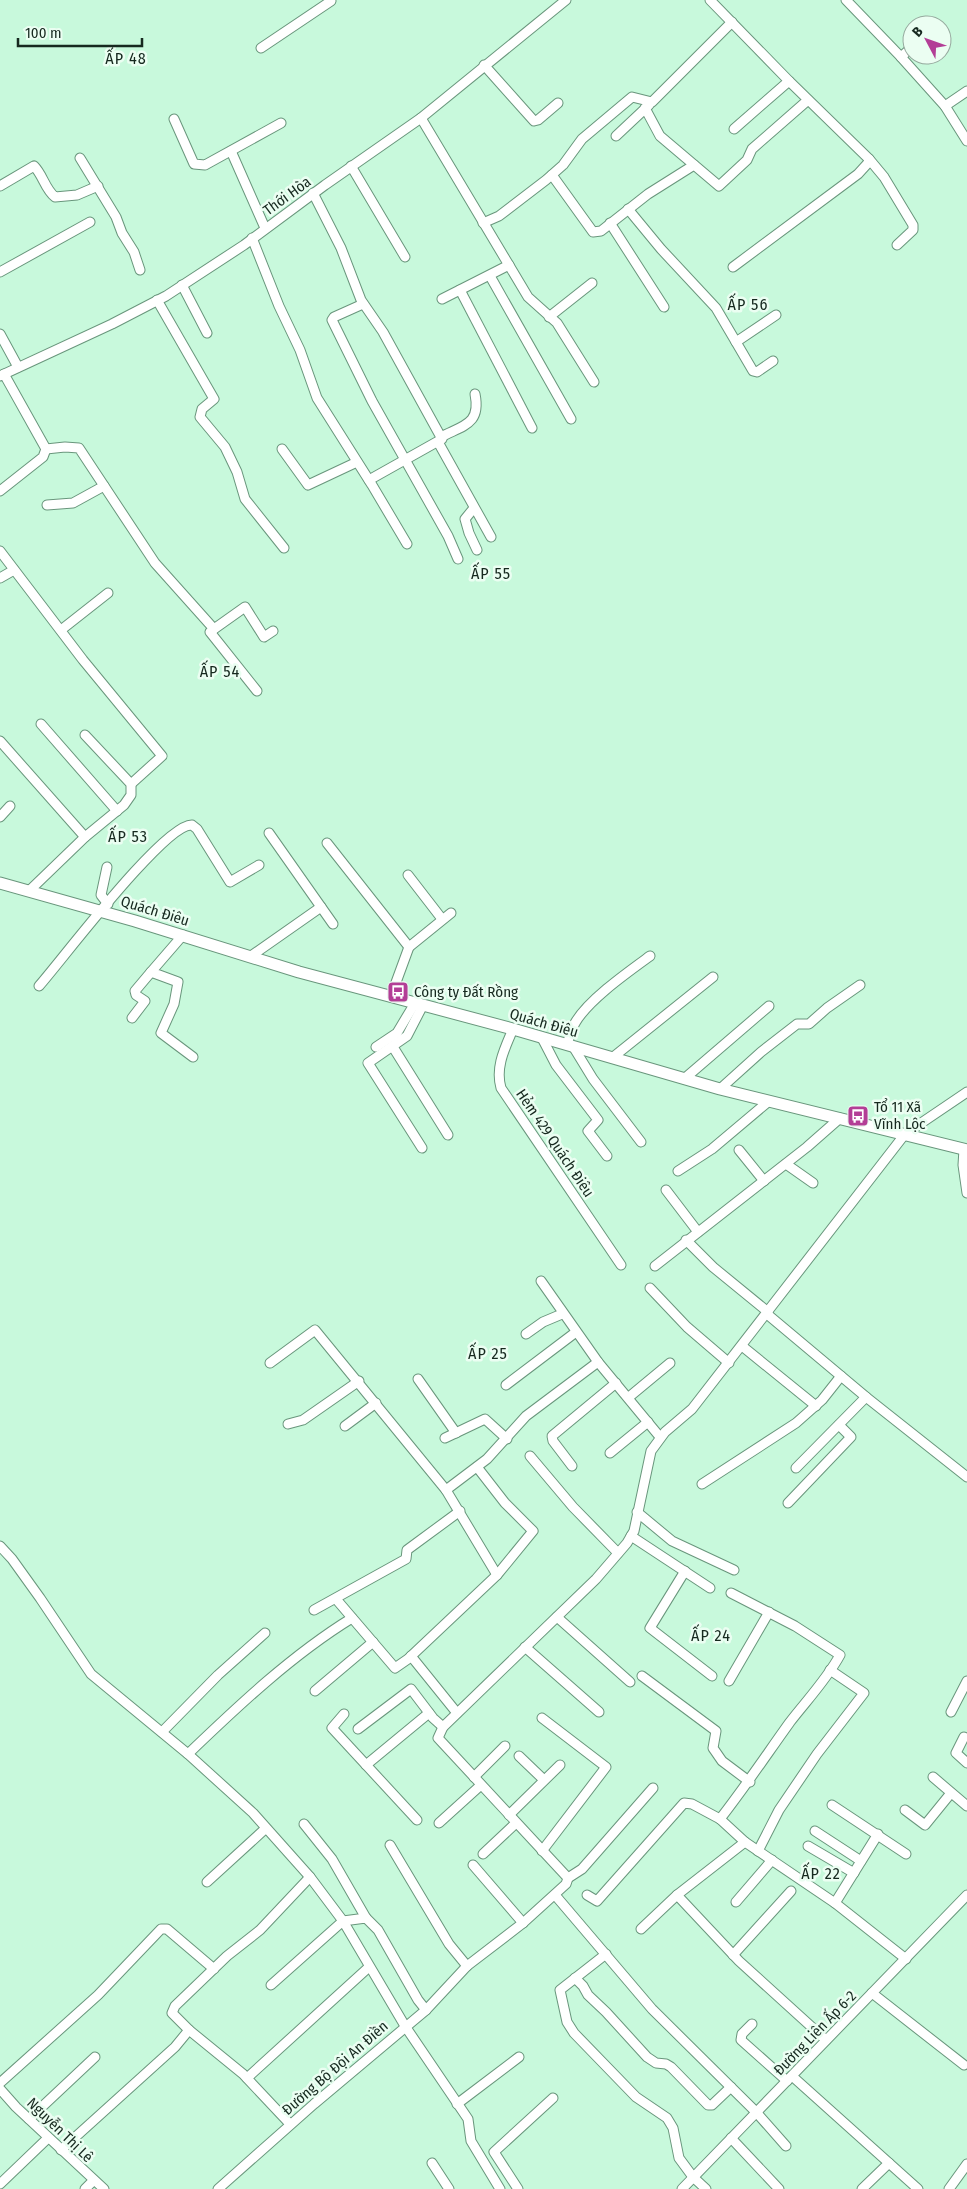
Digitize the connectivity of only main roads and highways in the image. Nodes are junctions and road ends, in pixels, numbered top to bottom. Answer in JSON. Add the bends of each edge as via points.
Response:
{"nodes":[{"id":1,"x":0,"y":883,"type":"edge"},
{"id":2,"x":965,"y":1149,"type":"edge"}],
"edges":[{"from":1,"to":2,"type":"main road","name":"Quách Điêu","via":[[104,907],[299,972],[720,1089]]}]}
